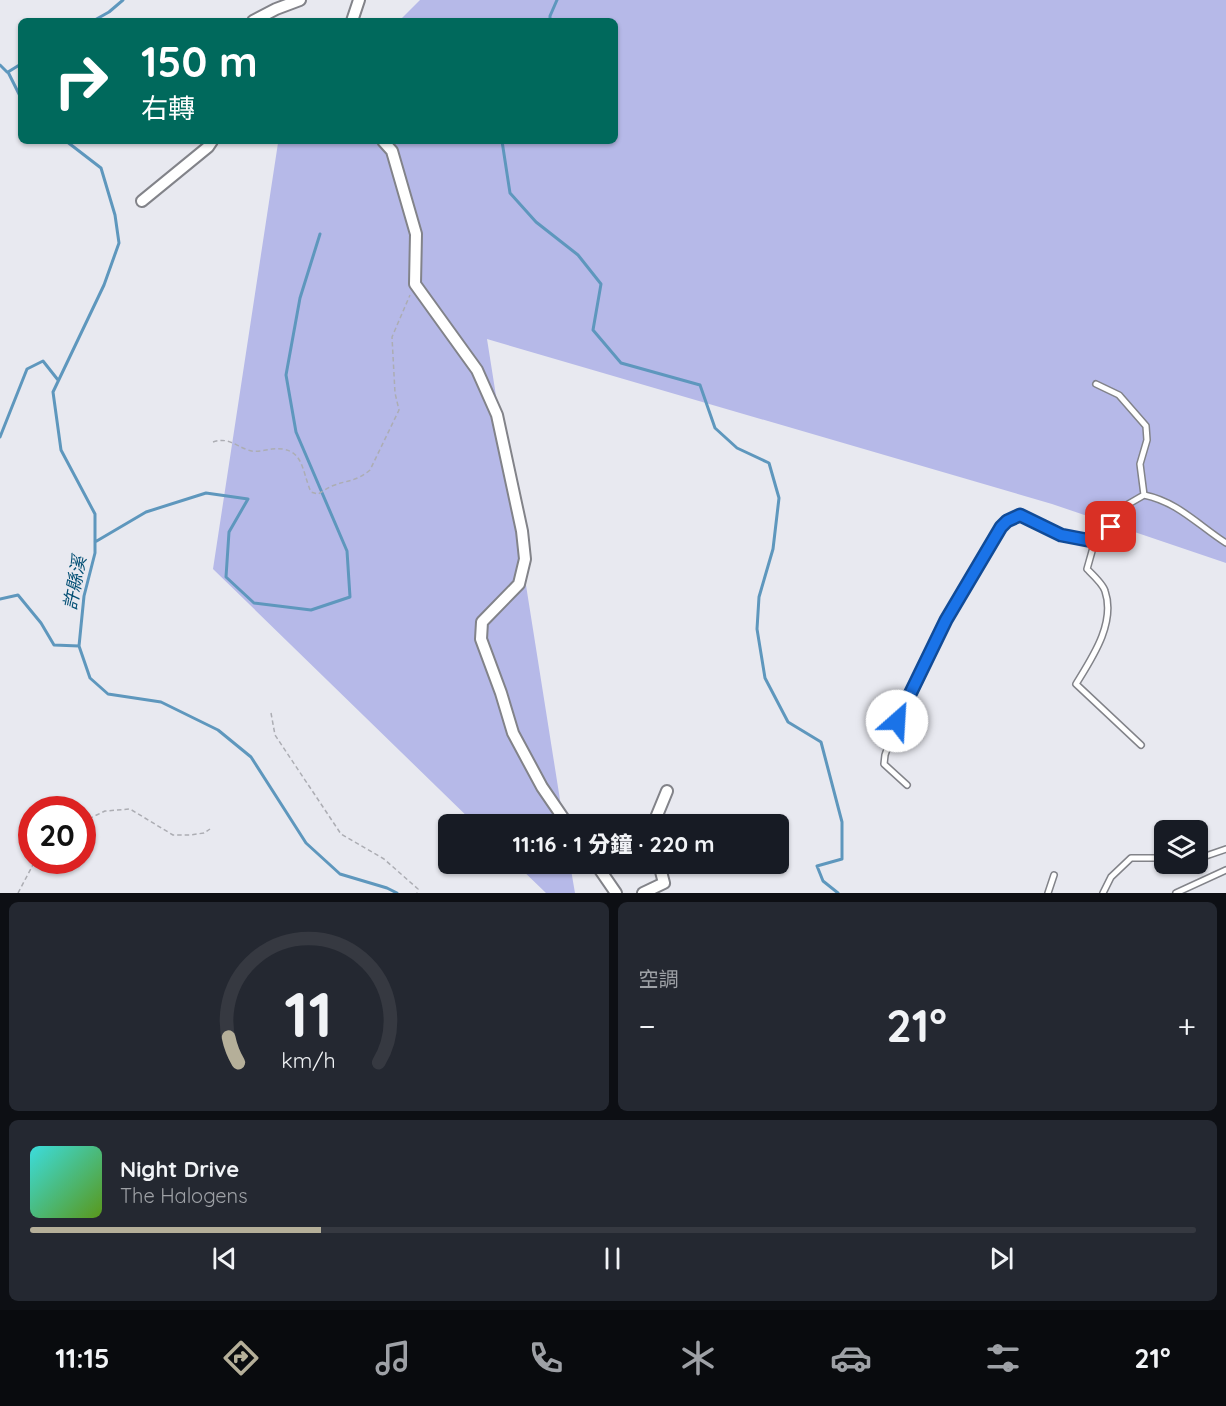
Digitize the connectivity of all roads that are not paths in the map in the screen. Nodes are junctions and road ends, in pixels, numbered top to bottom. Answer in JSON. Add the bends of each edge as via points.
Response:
{"nodes":[{"id":1,"x":300,"y":0,"type":"edge"},
{"id":2,"x":357,"y":0,"type":"edge"},
{"id":3,"x":259,"y":18,"type":"edge"},
{"id":4,"x":353,"y":18,"type":"edge"},
{"id":5,"x":210,"y":144,"type":"edge"},
{"id":6,"x":386,"y":144,"type":"edge"},
{"id":7,"x":142,"y":201,"type":"dead end"},
{"id":8,"x":1096,"y":384,"type":"dead end"},
{"id":9,"x":1144,"y":495,"type":"junction"},
{"id":10,"x":1096,"y":537,"type":"junction"},
{"id":11,"x":1226,"y":543,"type":"edge"},
{"id":12,"x":1141,"y":745,"type":"dead end"},
{"id":13,"x":907,"y":785,"type":"dead end"},
{"id":14,"x":667,"y":791,"type":"dead end"},
{"id":15,"x":560,"y":814,"type":"edge"},
{"id":16,"x":658,"y":814,"type":"edge"},
{"id":17,"x":1226,"y":849,"type":"edge"},
{"id":18,"x":1208,"y":855,"type":"edge"},
{"id":19,"x":1154,"y":858,"type":"edge"},
{"id":20,"x":1226,"y":870,"type":"edge"},
{"id":21,"x":603,"y":874,"type":"edge"},
{"id":22,"x":662,"y":874,"type":"edge"},
{"id":23,"x":1054,"y":875,"type":"dead end"},
{"id":24,"x":616,"y":893,"type":"edge"},
{"id":25,"x":643,"y":893,"type":"edge"},
{"id":26,"x":1048,"y":893,"type":"edge"},
{"id":27,"x":1103,"y":893,"type":"edge"},
{"id":28,"x":1176,"y":893,"type":"edge"}],
"edges":[{"from":1,"to":3,"type":"street"},
{"from":2,"to":4,"type":"street"},
{"from":5,"to":7,"type":"street"},
{"from":6,"to":15,"type":"street","via":[[392,151],[416,234],[415,284],[477,370],[497,415],[525,559],[519,584],[483,622],[481,639],[513,733]]},
{"from":8,"to":9,"type":"lane","via":[[1119,395],[1146,426],[1147,440],[1140,464]]},
{"from":9,"to":10,"type":"lane","via":[[1125,506],[1111,527]]},
{"from":9,"to":11,"type":"lane","via":[[1187,513]]},
{"from":10,"to":12,"type":"lane","via":[[1088,569],[1105,590],[1109,617],[1076,684]]},
{"from":10,"to":13,"type":"lane","via":[[1087,540],[1061,535],[1020,515],[1001,527],[946,620],[897,721],[884,764]]},
{"from":14,"to":16,"type":"street"},
{"from":17,"to":18,"type":"lane"},
{"from":19,"to":27,"type":"lane","via":[[1131,858]]},
{"from":20,"to":28,"type":"lane"},
{"from":21,"to":24,"type":"street"},
{"from":22,"to":25,"type":"street","via":[[664,883]]},
{"from":23,"to":26,"type":"lane"}]}
